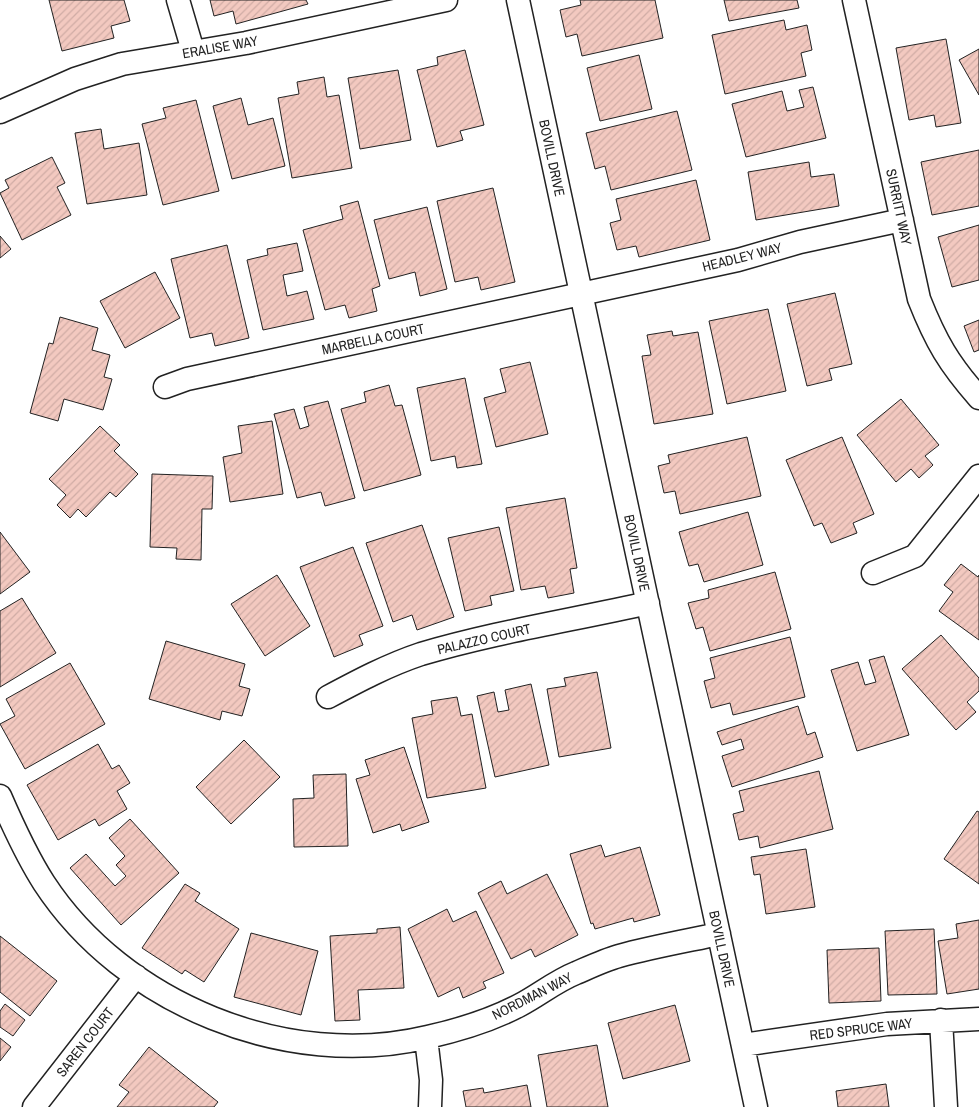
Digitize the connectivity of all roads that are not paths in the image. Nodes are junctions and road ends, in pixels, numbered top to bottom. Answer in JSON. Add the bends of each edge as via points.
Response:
{"nodes":[{"id":1,"x":178,"y":0,"type":"edge"},
{"id":2,"x":446,"y":0,"type":"edge"},
{"id":3,"x":518,"y":0,"type":"edge"},
{"id":4,"x":854,"y":0,"type":"edge"},
{"id":5,"x":193,"y":51,"type":"junction"},
{"id":6,"x":0,"y":112,"type":"edge"},
{"id":7,"x":902,"y":220,"type":"junction"},
{"id":8,"x":582,"y":294,"type":"junction"},
{"id":9,"x":166,"y":387,"type":"dead end"},
{"id":10,"x":979,"y":398,"type":"edge"},
{"id":11,"x":979,"y":476,"type":"edge"},
{"id":12,"x":873,"y":573,"type":"dead end"},
{"id":13,"x":648,"y":604,"type":"junction"},
{"id":14,"x":328,"y":697,"type":"dead end"},
{"id":15,"x":0,"y":796,"type":"edge"},
{"id":16,"x":719,"y":934,"type":"junction"},
{"id":17,"x":136,"y":976,"type":"junction"},
{"id":18,"x":979,"y":1019,"type":"edge"},
{"id":19,"x":941,"y":1020,"type":"junction"},
{"id":20,"x":426,"y":1038,"type":"junction"},
{"id":21,"x":743,"y":1045,"type":"junction"},
{"id":22,"x":34,"y":1107,"type":"edge"},
{"id":23,"x":430,"y":1107,"type":"edge"},
{"id":24,"x":756,"y":1107,"type":"edge"},
{"id":25,"x":946,"y":1107,"type":"edge"}],
"edges":[{"from":1,"to":5,"type":"street"},
{"from":2,"to":5,"type":"street","name":"ERALISE WAY","via":[[246,43]]},
{"from":3,"to":8,"type":"street","name":"BOVILL DRIVE"},
{"from":4,"to":7,"type":"street","name":"SURRITT WAY"},
{"from":5,"to":6,"type":"street","name":"ERALISE WAY","via":[[122,64],[75,78]]},
{"from":7,"to":8,"type":"street","name":"HEADLEY WAY"},
{"from":7,"to":10,"type":"street","name":"SURRITT WAY","via":[[919,299],[933,336],[954,370]]},
{"from":8,"to":9,"type":"street","name":"MARBELLA COURT","via":[[187,379]]},
{"from":8,"to":13,"type":"street","name":"BOVILL DRIVE"},
{"from":11,"to":12,"type":"street","via":[[915,556]]},
{"from":13,"to":14,"type":"street","name":"PALAZZO COURT","via":[[466,642],[420,655],[368,675]]},
{"from":13,"to":16,"type":"street","name":"BOVILL DRIVE"},
{"from":15,"to":17,"type":"street","name":"NORDMAN WAY","via":[[18,840],[45,884],[100,948]]},
{"from":16,"to":20,"type":"street","name":"NORDMAN WAY","via":[[618,956],[572,975],[519,1006],[477,1024]]},
{"from":16,"to":21,"type":"street","name":"BOVILL DRIVE"},
{"from":17,"to":20,"type":"street","name":"NORDMAN WAY","via":[[169,998],[216,1020],[260,1034],[343,1045]]},
{"from":17,"to":22,"type":"street","name":"SAREN COURT"},
{"from":18,"to":19,"type":"street","name":"RED SPRUCE WAY"},
{"from":19,"to":21,"type":"street","name":"RED SPRUCE WAY","via":[[869,1026]]},
{"from":19,"to":25,"type":"street"},
{"from":20,"to":23,"type":"street","via":[[431,1080]]},
{"from":21,"to":24,"type":"street","name":"BOVILL DRIVE"}]}
